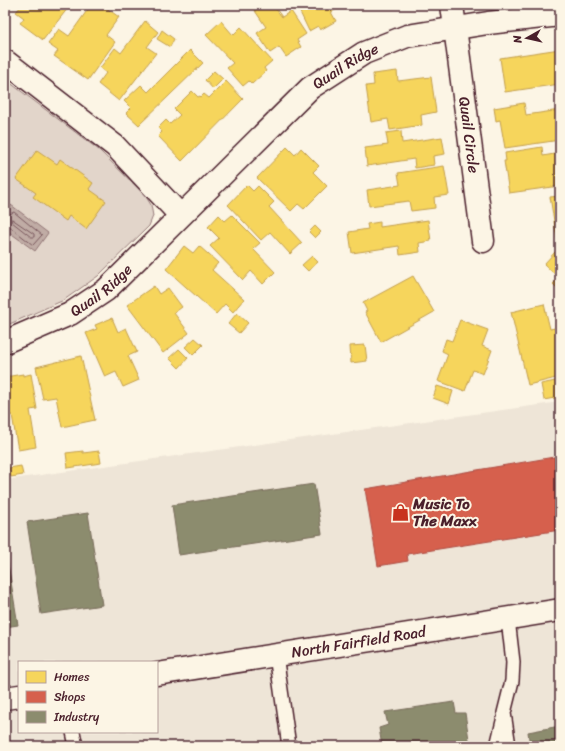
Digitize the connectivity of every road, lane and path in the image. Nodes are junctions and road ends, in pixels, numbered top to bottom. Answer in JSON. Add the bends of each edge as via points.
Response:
{"nodes":[{"id":1,"x":452,"y":5,"type":"edge"},
{"id":2,"x":560,"y":15,"type":"edge"},
{"id":3,"x":455,"y":28,"type":"junction"},
{"id":4,"x":5,"y":61,"type":"edge"},
{"id":5,"x":180,"y":215,"type":"junction"},
{"id":6,"x":483,"y":241,"type":"dead end"},
{"id":7,"x":5,"y":342,"type":"edge"},
{"id":8,"x":560,"y":610,"type":"edge"},
{"id":9,"x":508,"y":619,"type":"junction"},
{"id":10,"x":276,"y":655,"type":"junction"},
{"id":11,"x":158,"y":674,"type":"edge"},
{"id":12,"x":18,"y":696,"type":"edge"},
{"id":13,"x":5,"y":698,"type":"edge"},
{"id":14,"x":504,"y":713,"type":"junction"},
{"id":15,"x":73,"y":733,"type":"edge"},
{"id":16,"x":76,"y":746,"type":"edge"},
{"id":17,"x":289,"y":746,"type":"edge"},
{"id":18,"x":497,"y":746,"type":"edge"},
{"id":19,"x":509,"y":746,"type":"edge"}],
"edges":[{"from":1,"to":3,"type":"street","name":"Quail Circle"},
{"from":2,"to":3,"type":"street","name":"Quail Ridge"},
{"from":3,"to":5,"type":"street","name":"Quail Ridge","via":[[407,36],[364,53],[310,88]]},
{"from":3,"to":6,"type":"street","name":"Quail Circle"},
{"from":4,"to":5,"type":"street","via":[[115,146]]},
{"from":5,"to":7,"type":"street","name":"Quail Ridge","via":[[106,290],[70,314]]},
{"from":8,"to":9,"type":"street","name":"North Fairfield Road"},
{"from":9,"to":10,"type":"street","name":"North Fairfield Road"},
{"from":9,"to":14,"type":"lane","via":[[513,662],[512,681]]},
{"from":10,"to":11,"type":"street","name":"North Fairfield Road"},
{"from":10,"to":17,"type":"lane"},
{"from":12,"to":13,"type":"street"},
{"from":14,"to":18,"type":"lane"},
{"from":14,"to":19,"type":"lane"},
{"from":15,"to":16,"type":"lane"}]}
